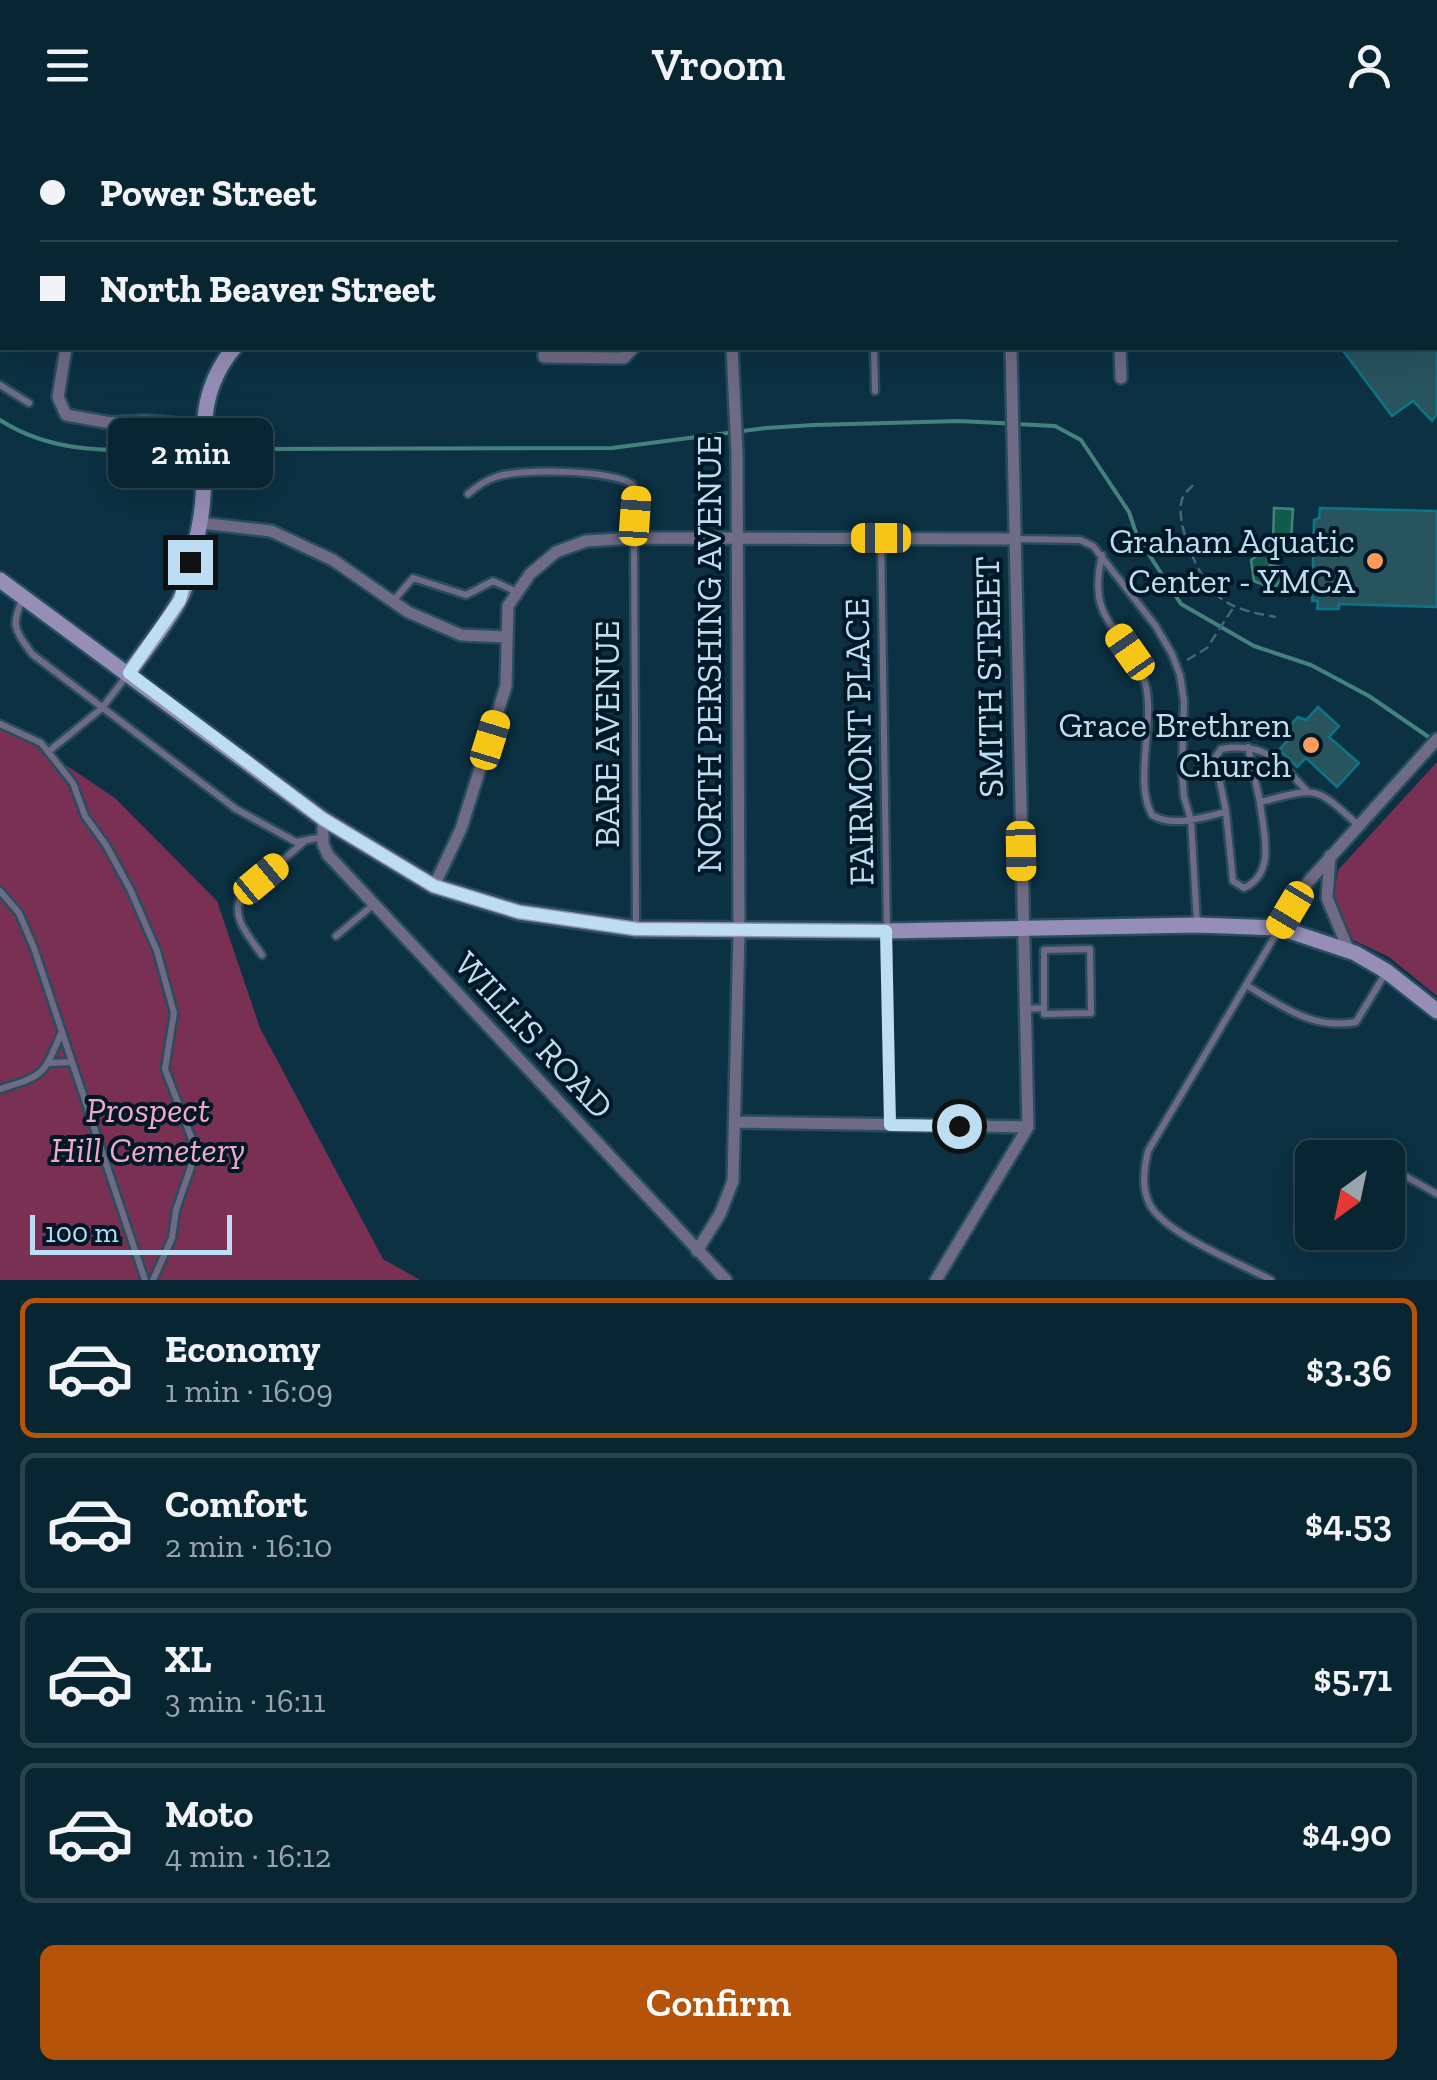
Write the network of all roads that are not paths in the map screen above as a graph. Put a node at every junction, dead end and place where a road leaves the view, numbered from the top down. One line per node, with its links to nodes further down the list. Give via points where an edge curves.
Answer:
1 (66, 350): 13 (street, via 58,397 66,415)
2 (232, 350): 13 (street, via 208,394)
3 (732, 350): 18 (street, NORTH PERSHING AVENUE)
4 (874, 350): 11 (lane)
5 (1011, 350): 19 (street, SMITH STREET)
6 (1120, 350): 9 (street)
7 (544, 352): 8 (street)
8 (628, 353)
9 (1121, 378)
10 (0, 385): 12 (lane)
11 (875, 391)
12 (30, 402)
13 (202, 426): 15 (street)
14 (468, 494): 16 (lane, BARE AVENUE, via 517,472 611,474 637,494)
15 (200, 523): 24 (street, via 271,531 333,560); 26 (street, via 180,600)
16 (634, 538): 18 (street); 22 (street, via 556,552); 48 (lane, BARE AVENUE)
17 (881, 538): 18 (street); 19 (street); 51 (lane, FAIRMONT PLACE)
18 (736, 539): 50 (street, NORTH PERSHING AVENUE)
19 (1014, 539): 20 (lane, via 1080,540); 49 (street, SMITH STREET)
20 (1102, 555): 36 (lane, via 1176,664); 36 (lane, via 1098,606 1145,682 1148,810 1157,819)
21 (0, 580): 23 (street)
22 (518, 592): 24 (lane, via 493,581 466,595 414,578); 25 (street, via 508,606)
23 (24, 597): 26 (street); 27 (lane, via 14,617 16,632 32,654)
24 (393, 602): 25 (street, via 461,634)
25 (507, 637): 41 (street, via 506,686 461,829)
26 (129, 673): 27 (lane); 35 (street)
27 (102, 708): 31 (lane); 39 (lane, via 236,809 284,838)
28 (0, 724): 31 (lane)
29 (1437, 739): 37 (street)
30 (1248, 747): 32 (lane, via 1272,756); 33 (lane); 34 (lane, via 1221,749 1215,758)
31 (48, 752): 74 (lane, via 130,888 174,1013 165,1069 193,1142 192,1164 172,1238)
32 (1307, 791): 33 (lane); 37 (lane, via 1330,800)
33 (1260, 802): 34 (lane, via 1264,870 1244,888 1233,881)
34 (1226, 812): 36 (lane)
35 (323, 819): 38 (street); 41 (street)
36 (1191, 820): 44 (lane)
37 (1358, 826): 40 (street)
38 (322, 836): 39 (lane); 43 (street, WILLIS ROAD, via 328,855)
39 (306, 840): 56 (lane, via 237,904 240,922)
40 (1330, 856): 47 (street); 55 (street, via 1327,898)
41 (434, 886): 48 (street, via 519,912)
42 (0, 891): 64 (lane, via 19,913)
43 (374, 904): 52 (lane); 73 (street, WILLIS ROAD)
44 (1197, 925): 45 (street); 47 (street)
45 (1084, 927): 46 (street); 53 (lane)
46 (1050, 928): 49 (street); 54 (lane)
47 (1280, 928): 55 (street); 60 (lane)
48 (636, 929): 50 (street)
49 (1022, 929): 51 (street); 58 (street, SMITH STREET)
50 (738, 930): 51 (street); 68 (street, NORTH PERSHING AVENUE)
51 (886, 931): 69 (lane, FAIRMONT PLACE)
52 (336, 936)
53 (1085, 949): 54 (lane); 61 (lane, via 1091,1013 1044,1014)
54 (1050, 950): 57 (lane, via 1044,950)
55 (1349, 951): 59 (street)
56 (262, 955)
57 (1044, 960): 58 (lane); 61 (lane)
58 (1023, 961): 62 (street, SMITH STREET)
59 (1386, 971): 60 (lane, via 1356,1022 1335,1026 1298,1015); 63 (street)
60 (1246, 985): 77 (lane, via 1148,1151 1142,1178 1150,1206 1171,1227)
61 (1044, 1008): 62 (lane)
62 (1024, 1009): 70 (street, SMITH STREET)
63 (1437, 1011)
64 (62, 1032): 65 (lane); 66 (lane)
65 (72, 1062): 66 (lane); 74 (lane)
66 (49, 1063): 67 (lane, via 34,1080)
67 (0, 1090)
68 (734, 1122): 69 (street); 73 (street, NORTH PERSHING AVENUE, via 733,1182)
69 (890, 1125): 70 (street)
70 (1028, 1127): 76 (street)
71 (1407, 1177): 72 (lane)
72 (1437, 1194)
73 (697, 1250): 75 (street, WILLIS ROAD)
74 (149, 1280)
75 (726, 1280)
76 (936, 1280)
77 (1271, 1280)

